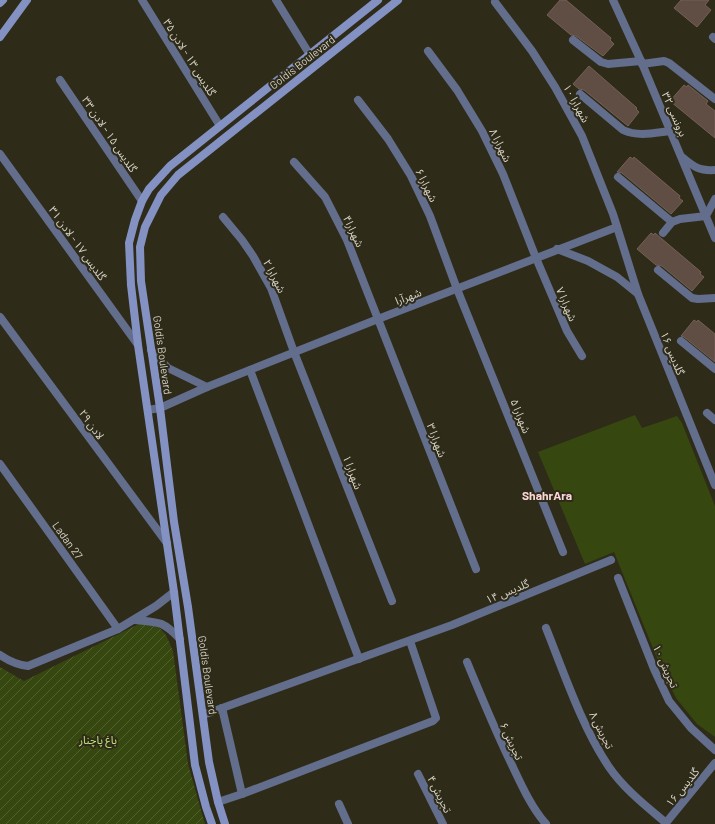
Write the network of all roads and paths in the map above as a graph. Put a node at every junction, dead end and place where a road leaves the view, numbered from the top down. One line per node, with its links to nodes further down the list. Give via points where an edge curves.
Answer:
1 (3, 0): 9 (street)
2 (27, 0): 10 (street)
3 (142, 0): 19 (street, گلدیس ۱۳ - لادن ۳۵)
4 (276, 0): 13 (street)
5 (378, 0): 13 (street, Goldis Boulevard)
6 (398, 0): 44 (street, Goldis Boulevard, via 178,175 161,195 145,227 140,247 141,281)
7 (613, 0): 14 (street, برونسی ۳۲)
8 (495, 2): 31 (street, شهرارا ۱۰, via 532,51 582,136)
9 (0, 4)
10 (0, 37)
11 (573, 40): 14 (street, via 601,62)
12 (428, 51): 35 (street, شهرارا ۸, via 482,130)
13 (310, 54): 19 (street, Goldis Boulevard)
14 (641, 63): 17 (street, via 669,63); 20 (street, برونسی ۳۲)
15 (60, 80): 27 (street, گلدیس ۱۵ - لادن ۳۳)
16 (580, 94): 20 (street, via 630,133)
17 (715, 99)
18 (358, 100): 37 (street, شهرارا ۶, via 388,139 411,176 430,216)
19 (220, 126): 27 (street, Goldis Boulevard, via 170,166 149,189)
20 (670, 132): 22 (street, برونسی ۳۲)
21 (0, 154): 43 (street, گلدیس ۱۷ - لادن ۳۱)
22 (680, 155): 24 (street, via 694,167 707,171); 28 (street, برونسی ۳۲)
23 (294, 162): 41 (street, شهرارا۴, via 325,198 347,240)
24 (715, 170)
25 (618, 177): 30 (street)
26 (715, 199): 28 (street)
27 (142, 201): 43 (street, Goldis Boulevard, via 129,243)
28 (706, 216): 30 (street); 33 (street, برونسی ۳۲)
29 (222, 217): 45 (street, شهرارا ۲, via 242,240 271,288)
30 (672, 222): 32 (street)
31 (617, 227): 34 (street, شهرآرا); 38 (street, گلدیس ۱۶)
32 (663, 233)
33 (715, 238)
34 (557, 249): 35 (street, شهرآرا); 38 (street, via 588,261 617,277)
35 (536, 258): 37 (street, شهرآرا); 46 (street, شهرارا ۷, via 567,331)
36 (658, 270): 39 (street, via 692,298)
37 (457, 289): 41 (street, شهرآرا); 57 (street, شهرارا ۵)
38 (638, 294): 55 (street, گلدیس ۱۶)
39 (715, 298)
40 (0, 317): 56 (street, لادن ۲۹)
41 (378, 319): 45 (street, شهرآرا); 59 (street, شهرارا ۳)
42 (681, 341): 47 (street)
43 (138, 344): 51 (street, Goldis Boulevard)
44 (151, 350): 49 (street, via 168,368); 50 (street, Goldis Boulevard)
45 (294, 352): 48 (street, شهرآرا); 62 (street, شهرارا ۱)
46 (582, 356)
47 (715, 369)
48 (250, 370): 49 (street, شهرآرا); 69 (street)
49 (207, 387): 50 (street, شهرآرا)
50 (160, 408): 51 (street, شهرآرا); 72 (street, Goldis Boulevard)
51 (148, 410): 56 (street, Goldis Boulevard)
52 (707, 413): 53 (street)
53 (715, 420)
54 (0, 464): 65 (street, Ladan 27)
55 (715, 485)
56 (167, 543): 61 (street, Goldis Boulevard)
57 (563, 552)
58 (611, 560): 67 (street, گلدیس ۱۴)
59 (476, 569)
60 (618, 578): 73 (street, تجریش ۱۰, via 669,701 691,728)
61 (174, 592): 63 (street); 66 (street, Goldis Boulevard)
62 (392, 601)
63 (135, 620): 65 (street); 66 (street, via 159,622 171,629)
64 (546, 628): 84 (street, تجریش ۸, via 593,739 610,768 633,795)
65 (118, 630): 68 (street, via 28,666 19,666)
66 (180, 639): 79 (street, Goldis Boulevard, via 195,765)
67 (410, 640): 69 (street, گلدیس ۱۴); 76 (street, via 436,718 433,721)
68 (0, 655)
69 (359, 659): 71 (street, گلدیس ۱۴)
70 (467, 662): 83 (street, تجریش ۶, via 518,779)
71 (222, 708): 72 (street, گلدیس ۱۴); 76 (street)
72 (202, 715): 77 (street, Goldis Boulevard)
73 (715, 750)
74 (715, 763): 84 (street, گلدیس ۱۶)
75 (418, 774): 82 (street, تجریش ۴)
76 (242, 794): 77 (street)
77 (218, 802): 80 (street, Goldis Boulevard)
78 (339, 804): 81 (street)
79 (212, 824)
80 (225, 824)
81 (348, 824)
82 (443, 824)
83 (546, 824)
84 (666, 824)

